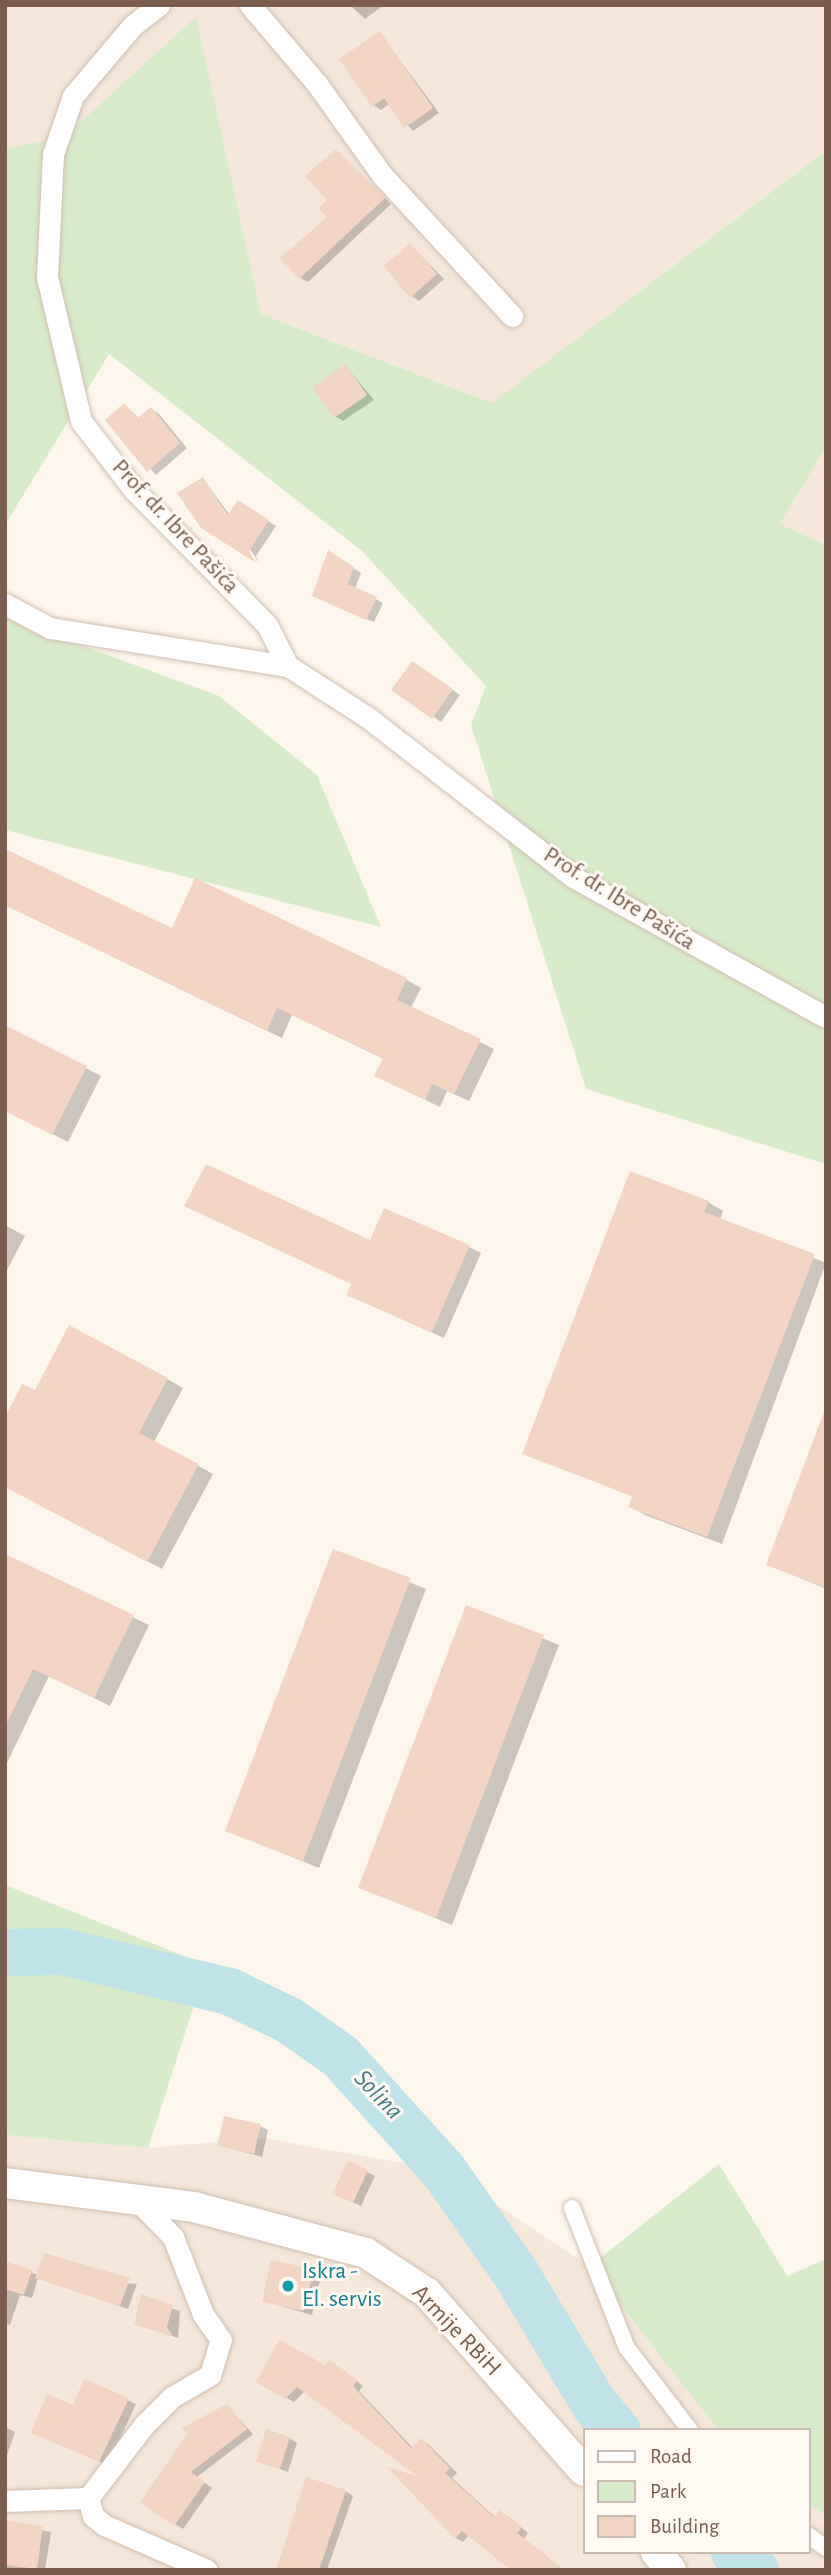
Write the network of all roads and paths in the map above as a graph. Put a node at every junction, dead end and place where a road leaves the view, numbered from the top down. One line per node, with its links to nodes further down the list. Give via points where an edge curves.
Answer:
1 (159, 5): 5 (street, Prof. dr. Ibre Pašića, via 133,26 73,96 53,154 47,277 81,421 135,491 267,625)
2 (250, 5): 3 (street, via 317,84 382,175)
3 (512, 316)
4 (5, 604): 5 (street, Prof. dr. Ibre Pašića, via 50,628)
5 (288, 666): 6 (street, Prof. dr. Ibre Pašića, via 367,717 573,877)
6 (826, 1017)
7 (5, 2183): 8 (main road, Armije RBiH)
8 (134, 2197): 11 (main road, Armije RBiH, via 265,2224 366,2253 427,2293); 12 (street, via 173,2237 203,2314 221,2340 211,2375 172,2397 144,2424)
9 (572, 2208): 10 (street, via 627,2348)
10 (688, 2428)
11 (582, 2469)
12 (88, 2498): 13 (street); 17 (street, via 93,2516 104,2525)
13 (5, 2501)
14 (810, 2536): 15 (street)
15 (826, 2548)
16 (658, 2554): 18 (main road)
17 (207, 2570)
18 (671, 2570)

